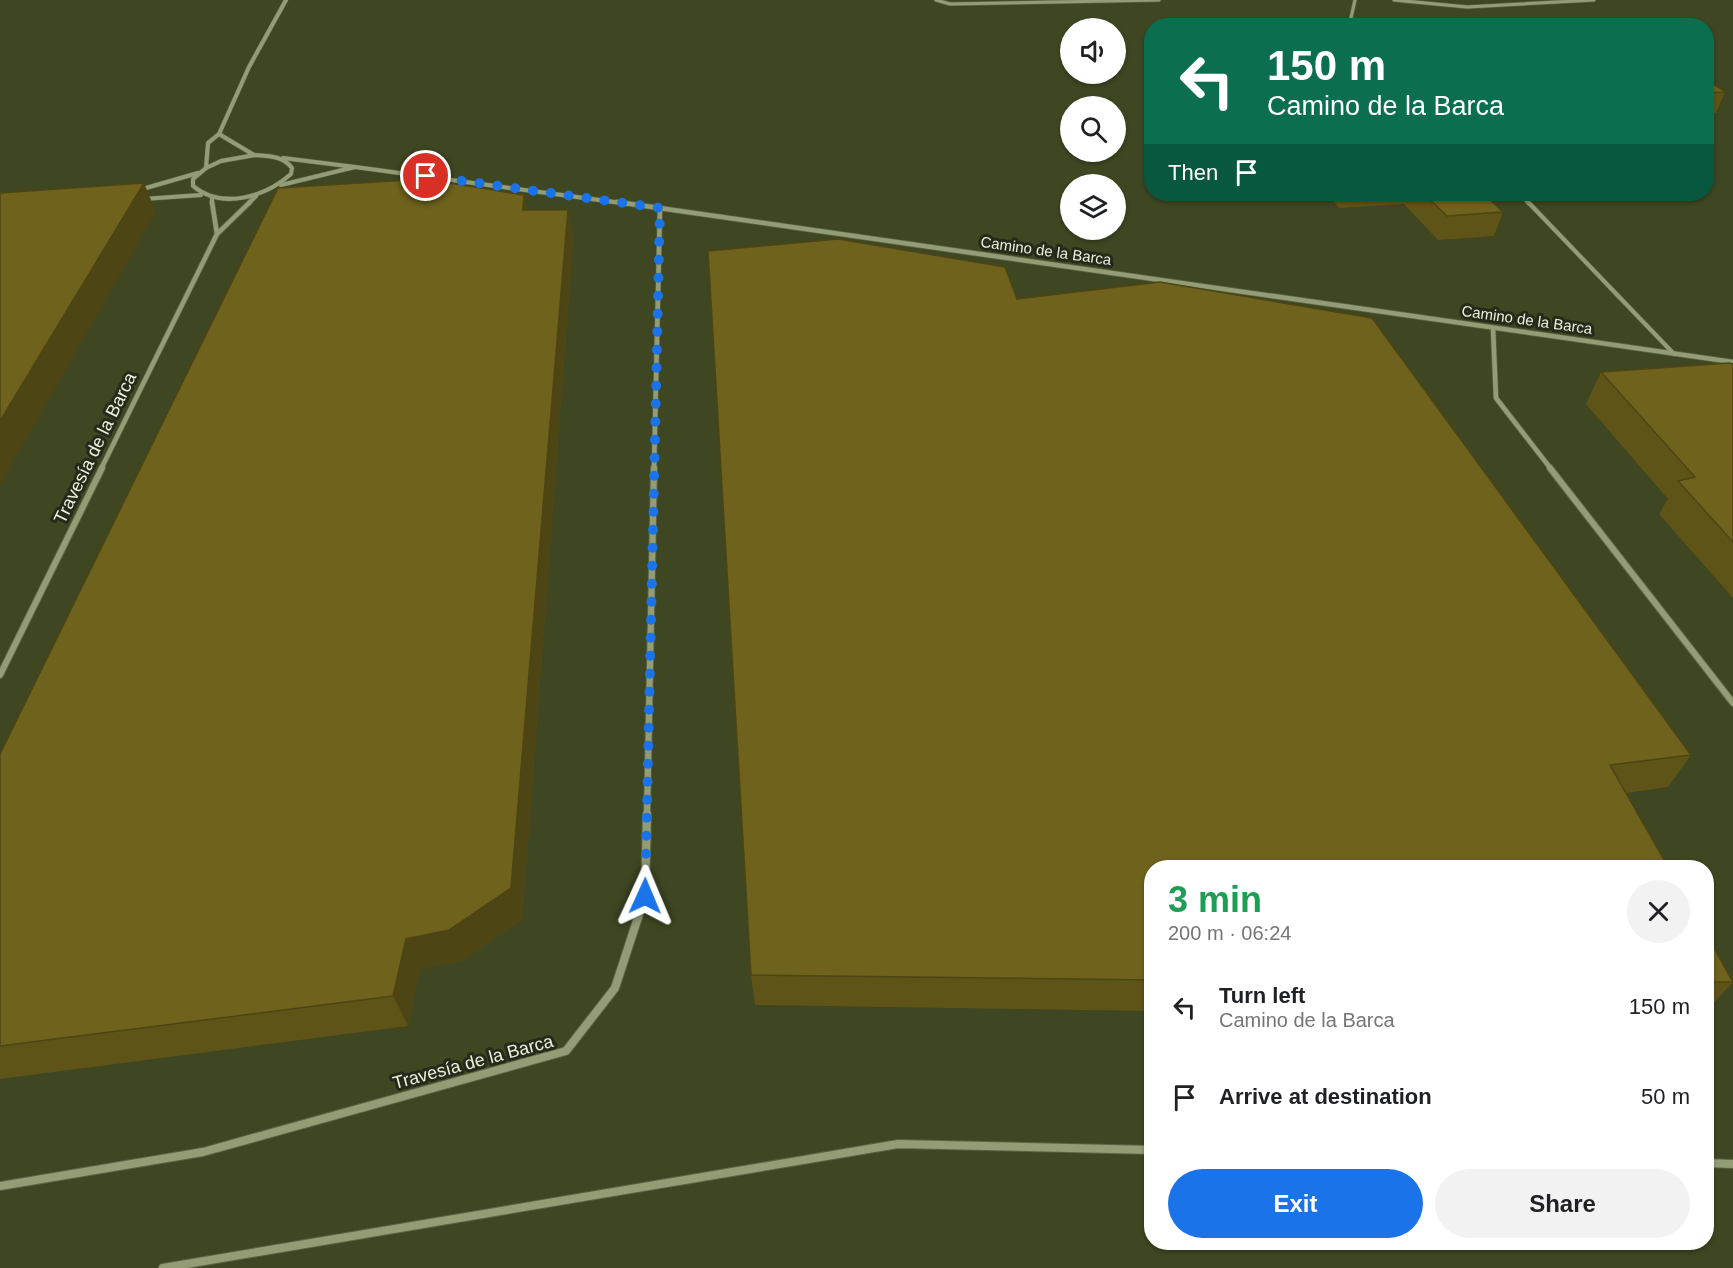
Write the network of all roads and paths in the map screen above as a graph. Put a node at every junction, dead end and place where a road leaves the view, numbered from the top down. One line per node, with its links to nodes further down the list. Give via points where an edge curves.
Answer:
1 (286, 0): 8 (street, via 249,67)
2 (936, 0): 3 (lane, via 950,4)
3 (1159, 0)
4 (1355, 0): 7 (lane)
5 (1394, 0): 6 (lane, via 1467,7)
6 (1594, 0)
7 (1351, 18)
8 (219, 134): 9 (street); 12 (street, via 208,143)
9 (255, 155): 10 (street, Camino de la Barca); 12 (street, via 224,160)
10 (280, 158): 11 (street, Camino de la Barca); 14 (street, via 292,168)
11 (355, 167): 14 (street); 21 (street, Camino de la Barca)
12 (206, 168): 13 (street)
13 (199, 173): 15 (street); 17 (street, via 193,186)
14 (278, 186): 16 (street)
15 (133, 191)
16 (258, 194): 18 (street); 22 (street, Travesía de la Barca)
17 (204, 195): 18 (street); 19 (street)
18 (212, 197): 22 (street)
19 (134, 199)
20 (1527, 201): 24 (lane)
21 (660, 208): 23 (street, Camino de la Barca); 31 (street, Travesía de la Barca, via 645,896 615,988 566,1051 203,1152)
22 (217, 234): 26 (street, Travesía de la Barca)
23 (1493, 328): 24 (street, Camino de la Barca); 27 (street, via 1496,398)
24 (1674, 354): 25 (street, Camino de la Barca)
25 (1733, 362)
26 (0, 675)
27 (1733, 703)
28 (1144, 1150): 32 (street, via 898,1144)
29 (1714, 1163): 30 (street)
30 (1733, 1164)
31 (0, 1186)
32 (163, 1268)

